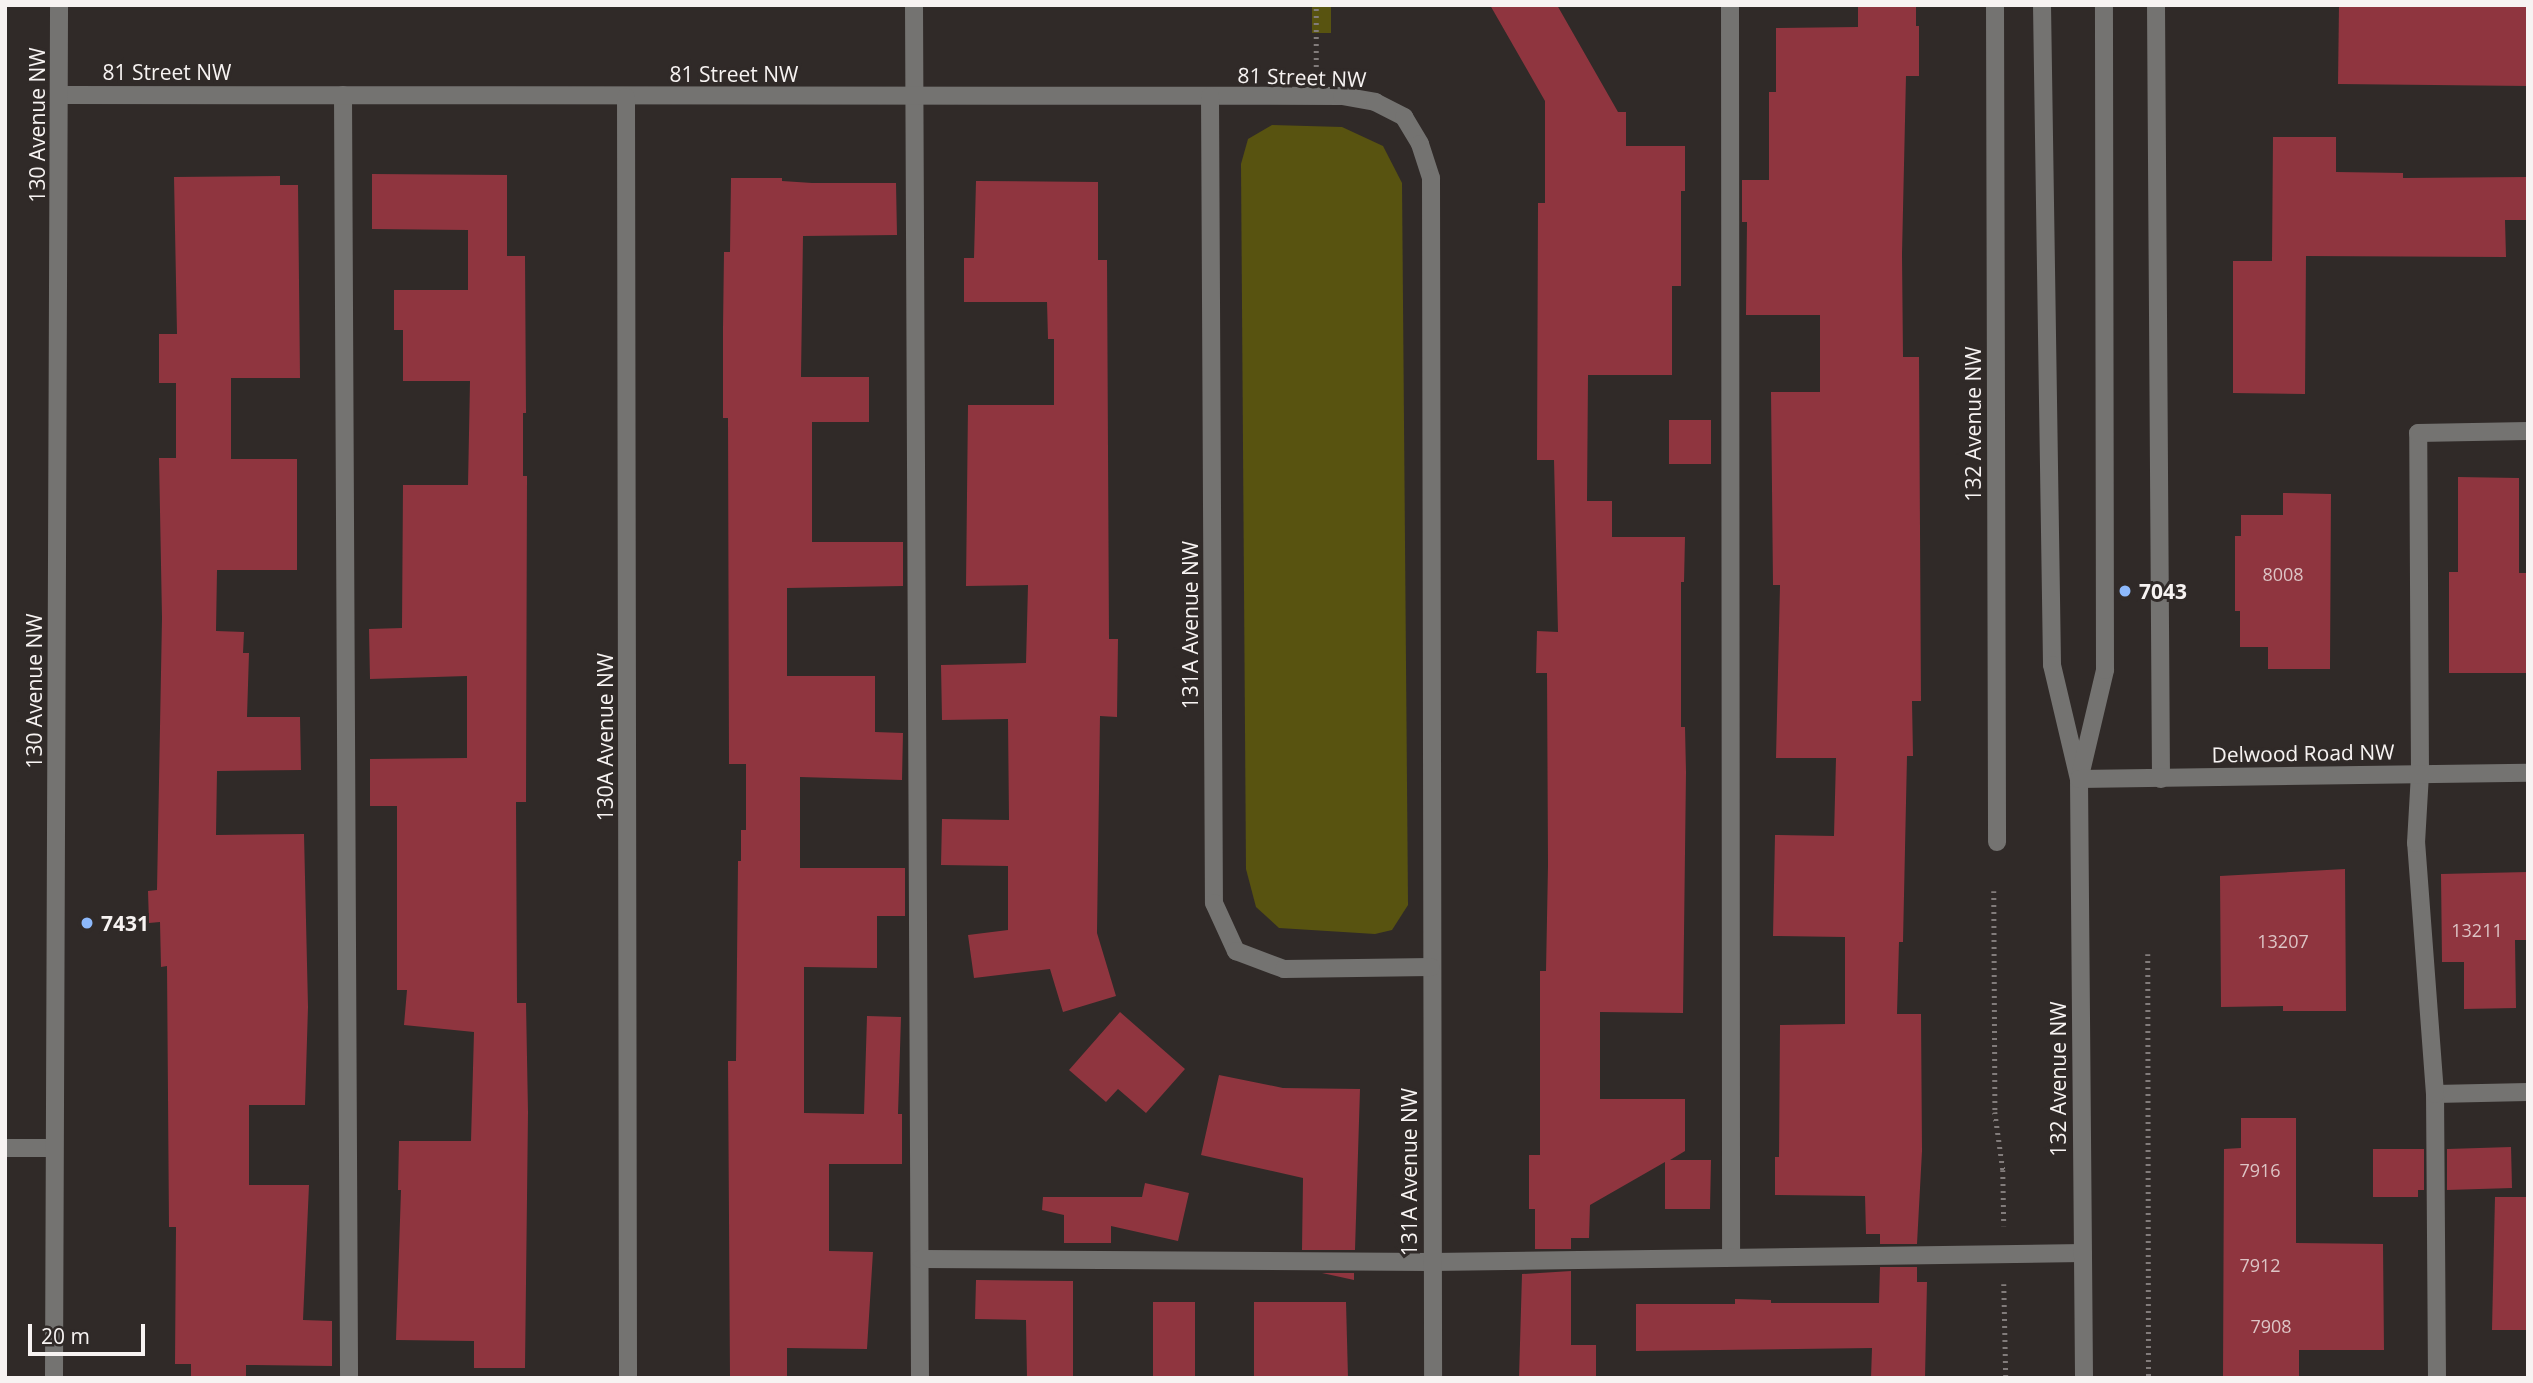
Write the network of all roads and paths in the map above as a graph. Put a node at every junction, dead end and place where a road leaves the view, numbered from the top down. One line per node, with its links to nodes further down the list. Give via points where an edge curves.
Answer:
1 (59, 5): 9 (street, 130 Avenue NW)
2 (914, 5): 11 (street)
3 (1316, 5): 13 (path)
4 (1730, 5): 31 (street)
5 (1995, 5): 21 (street, 132 Avenue NW)
6 (2042, 5): 19 (street, 132 Avenue NW, via 2052,666)
7 (2104, 5): 19 (street, 132 Avenue NW, via 2105,670)
8 (2156, 5): 20 (street)
9 (60, 94): 10 (street, 81 Street NW); 27 (street, 130 Avenue NW)
10 (343, 95): 14 (street, 81 Street NW); 35 (street)
11 (913, 96): 12 (street, 81 Street NW); 14 (street, 81 Street NW); 32 (street)
12 (1210, 96): 13 (street, 81 Street NW); 24 (street, 131A Avenue NW, via 1214,903 1236,951 1284,969)
13 (1316, 96): 15 (street, 81 Street NW, via 1375,102)
14 (626, 97): 36 (street, 130A Avenue NW)
15 (1404, 117): 24 (street, 131A Avenue NW, via 1420,144 1431,178)
16 (2528, 431): 18 (street, via 2418,433)
17 (2528, 773): 18 (street, Delwood Road NW)
18 (2420, 774): 20 (street, Delwood Road NW); 26 (street, via 2416,843)
19 (2079, 779): 20 (street, Delwood Road NW); 29 (street, 132 Avenue NW)
20 (2161, 779)
21 (1997, 842)
22 (1994, 891): 30 (path, via 1995,1112 2003,1170)
23 (2148, 954): 41 (path)
24 (1431, 967): 33 (street, 131A Avenue NW)
25 (2528, 1092): 26 (street)
26 (2435, 1094): 42 (street)
27 (54, 1147): 28 (street); 34 (street, 130 Avenue NW)
28 (5, 1148)
29 (2083, 1253): 30 (street); 40 (street, 132 Avenue NW)
30 (2005, 1254): 31 (street); 39 (path)
31 (1731, 1256): 33 (street)
32 (920, 1259): 33 (street); 37 (street)
33 (1432, 1262): 38 (street, 131A Avenue NW)
34 (54, 1378)
35 (349, 1378)
36 (628, 1378)
37 (920, 1378)
38 (1433, 1378)
39 (2006, 1378)
40 (2084, 1378)
41 (2149, 1378)
42 (2437, 1378)

